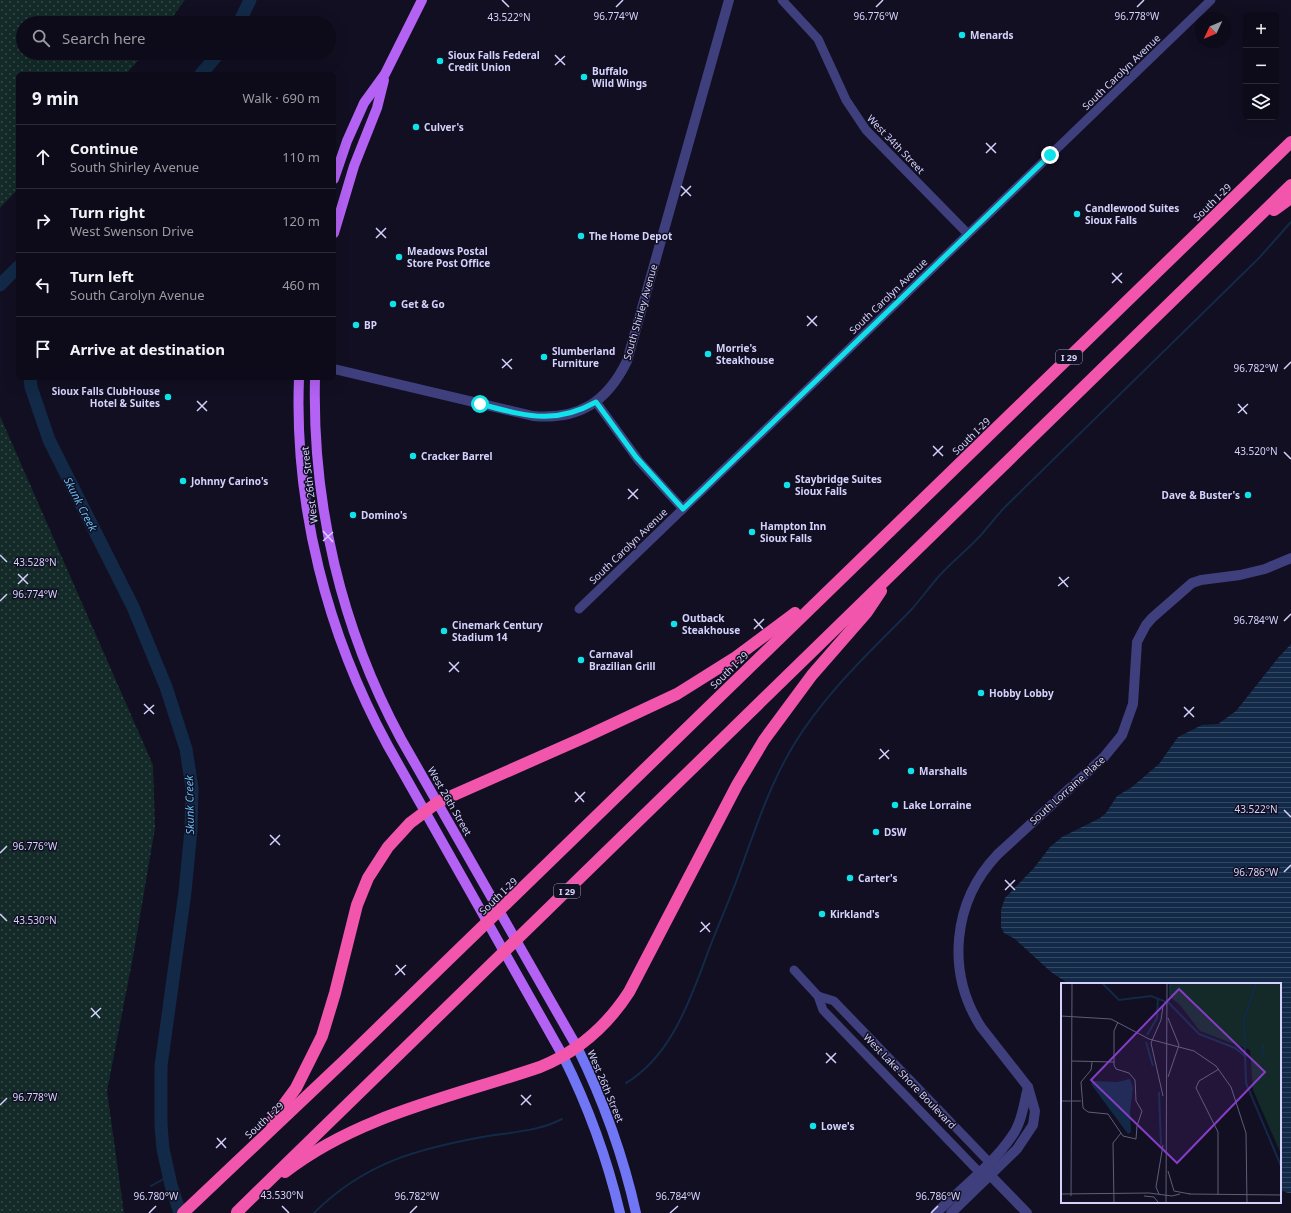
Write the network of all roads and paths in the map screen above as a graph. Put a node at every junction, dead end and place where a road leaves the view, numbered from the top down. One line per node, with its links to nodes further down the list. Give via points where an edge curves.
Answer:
1 (422, 0): 5 (main road)
2 (729, 0): 16 (street, South Shirley Avenue, via 627,361 620,375)
3 (782, 0): 12 (street, West 34th Street, via 818,39 846,100 866,130)
4 (1211, 0): 12 (street, South Carolyn Avenue)
5 (385, 74): 7 (main road, via 364,103); 11 (main road, via 377,108 354,166)
6 (1289, 143): 19 (highway, South I-29 / I 29)
7 (336, 172)
8 (1291, 185): 10 (highway, I 29)
9 (1291, 198): 10 (highway)
10 (1251, 225): 20 (highway, I 29)
11 (336, 227)
12 (968, 234): 17 (street, South Carolyn Avenue)
13 (336, 369): 16 (street, South Shirley Avenue, via 533,416 572,414)
14 (299, 380): 23 (main road, West 26th Street, via 306,500 317,562 329,607 348,664 367,707)
15 (315, 380): 22 (main road, West 26th Street, via 315,429 321,498 332,559 344,602 362,658 381,700)
16 (596, 402): 17 (street, via 636,457)
17 (683, 509): 21 (street, South Carolyn Avenue)
18 (1291, 558): 28 (street, South Lorraine Place, via 1265,569 1192,583 1152,618 1137,642 1133,704 1122,735 1104,757 998,854 971,892 958,935 958,959 963,986 975,1018)
19 (852, 567): 22 (highway, via 756,643 677,694); 32 (highway, South I-29 / I 29)
20 (896, 569): 26 (highway, via 867,612 812,675 764,740 737,785 629,992 607,1021); 33 (highway, I 29)
21 (579, 609)
22 (438, 802): 23 (highway); 26 (main road, West 26th Street)
23 (424, 811): 27 (main road, West 26th Street); 32 (highway, via 388,847 362,891 329,1015 305,1072 268,1126)
24 (794, 970): 25 (street, West Lake Shore Boulevard)
25 (818, 996): 29 (street, West Lake Shore Boulevard, via 834,1001); 30 (street, West Lake Shore Boulevard, via 823,1010)
26 (576, 1047): 27 (highway); 36 (main road, West 26th Street, via 611,1126)
27 (563, 1056): 33 (highway, via 540,1067 393,1114 354,1130 319,1148 290,1168); 35 (main road, West 26th Street, via 601,1147)
28 (1028, 1087): 29 (street, via 1013,1136); 31 (street, South Lorraine Place, via 1036,1111 1033,1125 1016,1149)
29 (989, 1162): 30 (street); 31 (street)
30 (979, 1172): 31 (street, West Lake Shore Boulevard); 37 (street)
31 (991, 1176): 38 (street, South Lorraine Place); 39 (street, West Lake Shore Boulevard)
32 (219, 1179): 34 (highway, South I-29 / I 29)
33 (236, 1212)
34 (183, 1213)
35 (620, 1213)
36 (636, 1213)
37 (936, 1213)
38 (951, 1213)
39 (1027, 1213)

